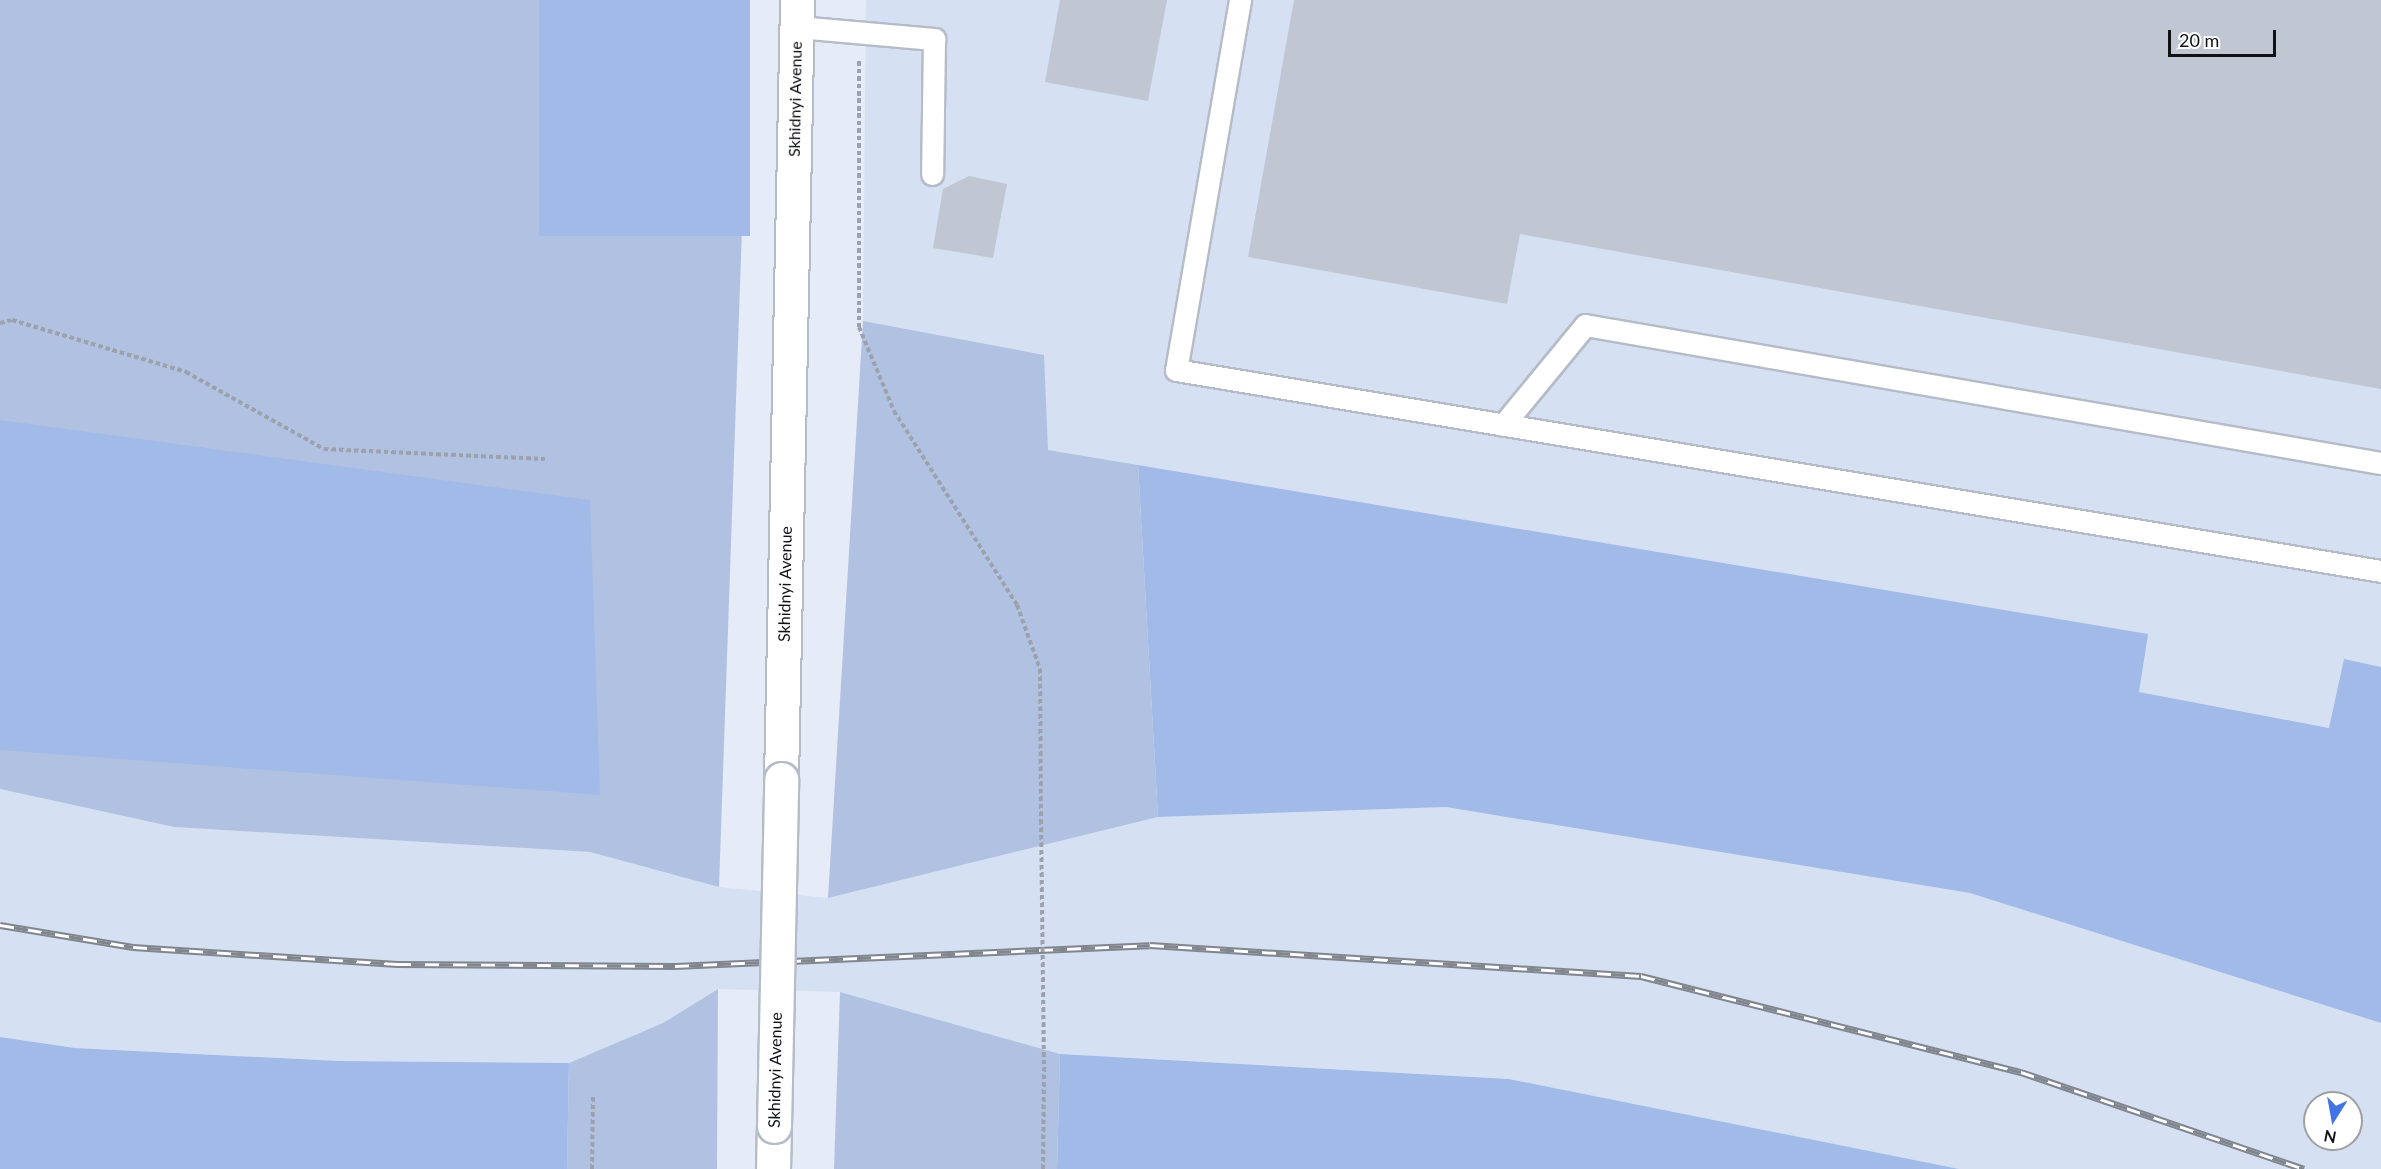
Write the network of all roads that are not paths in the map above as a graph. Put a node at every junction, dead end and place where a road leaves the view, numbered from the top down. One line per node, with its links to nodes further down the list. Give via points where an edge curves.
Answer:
1 (1240, 0): 4 (lane, via 1176,370)
2 (797, 13): 3 (lane, via 859,32 934,39); 7 (main road, Skhidnyi Avenue, bridge)
3 (932, 174)
4 (1503, 425): 5 (lane, via 1585,325); 6 (lane)
5 (2381, 463)
6 (2381, 571)
7 (773, 1169)

